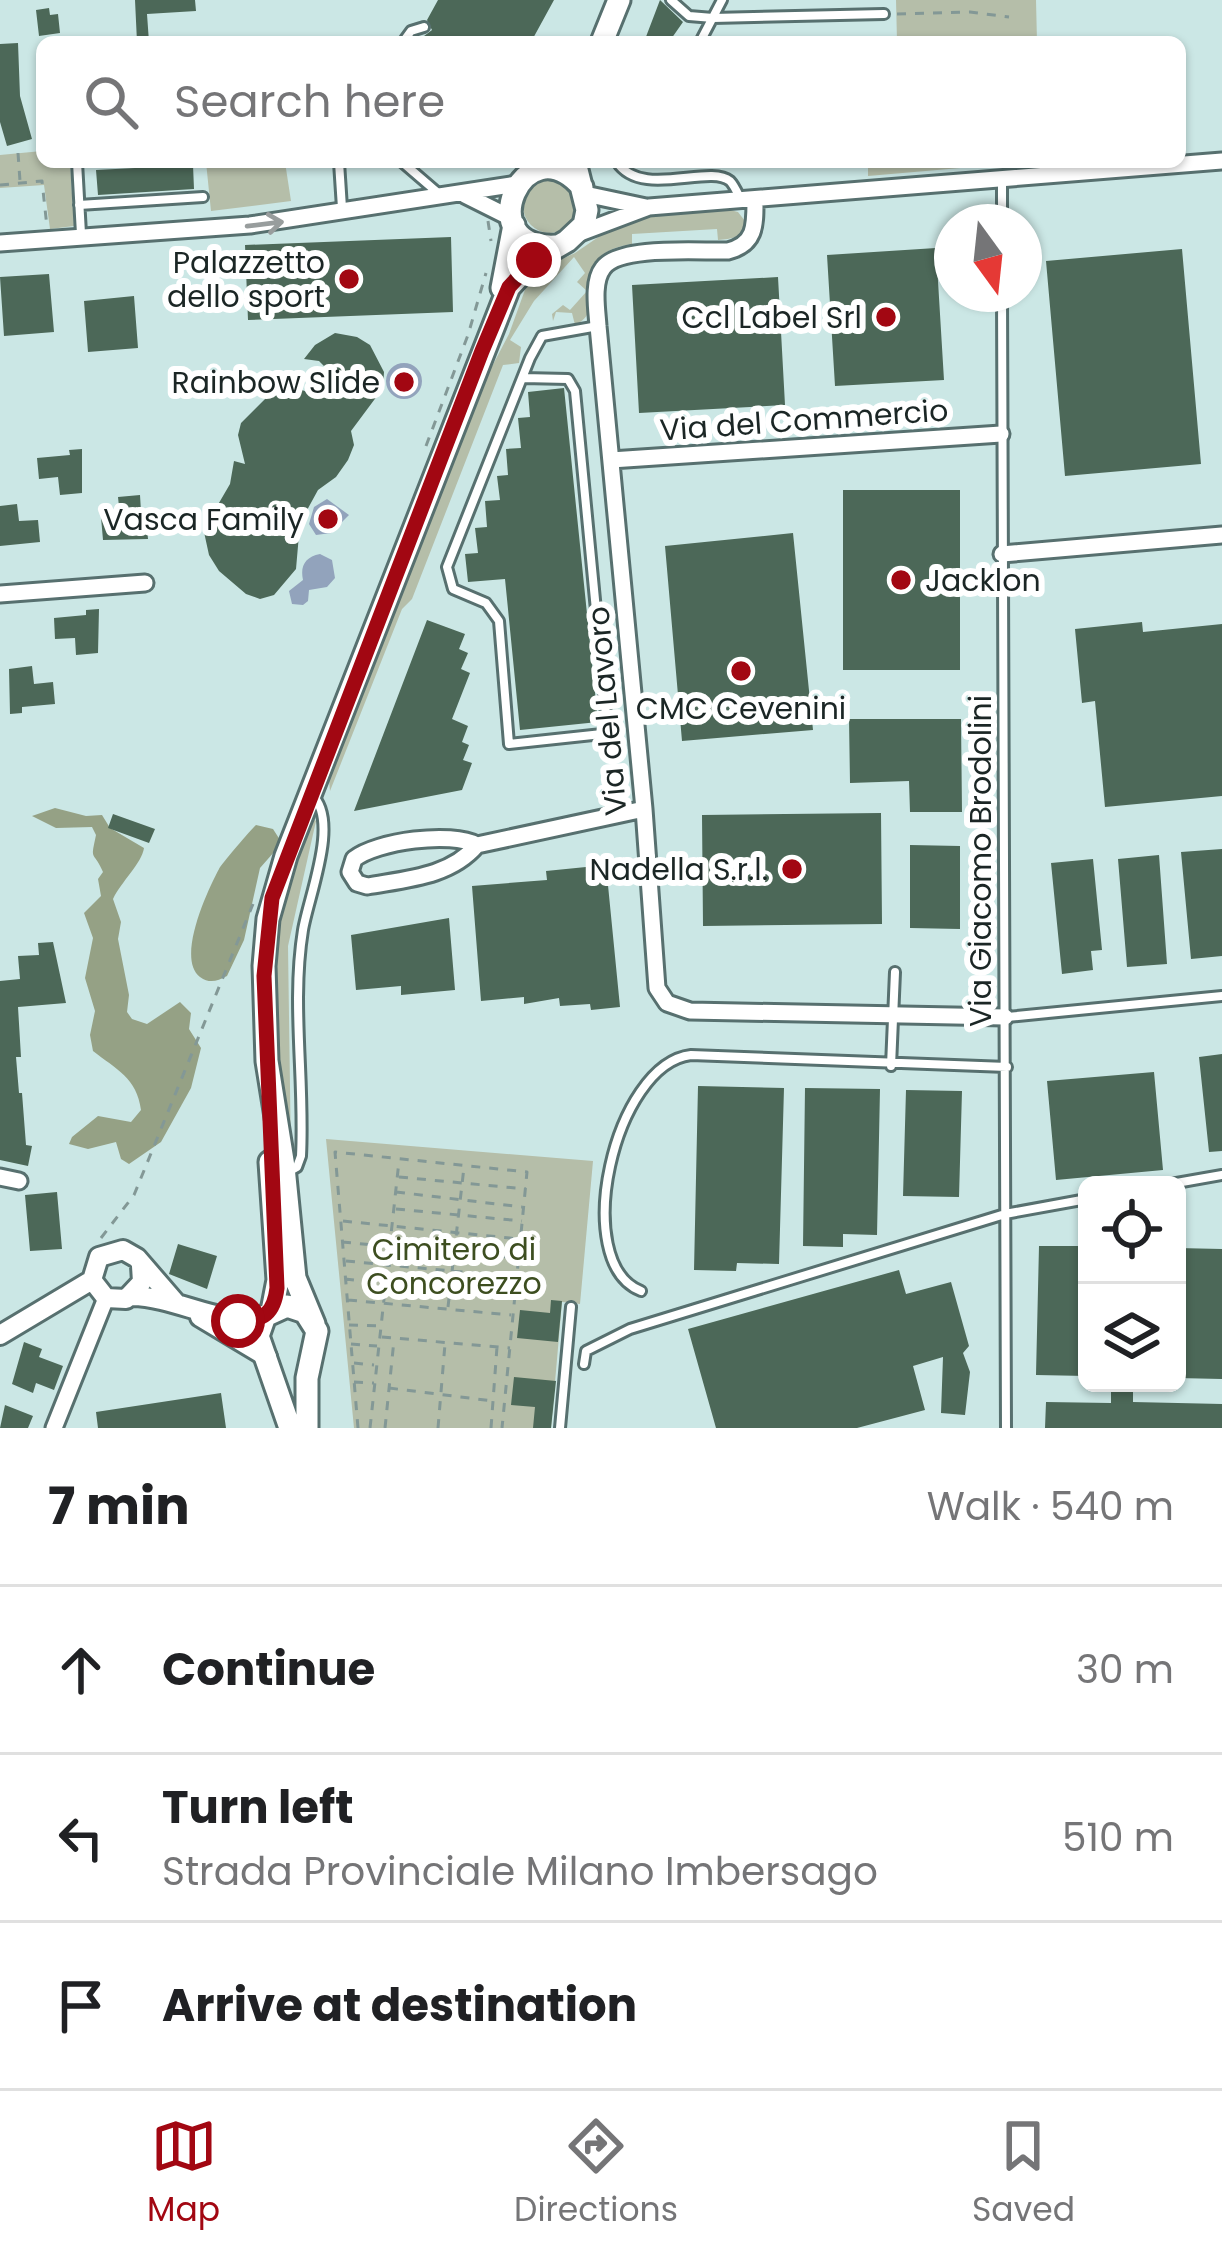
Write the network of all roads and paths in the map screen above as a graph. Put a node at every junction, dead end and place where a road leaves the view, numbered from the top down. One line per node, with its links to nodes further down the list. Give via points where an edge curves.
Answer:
1 (620, 0): 9 (main road)
2 (670, 0): 6 (lane, via 688,16)
3 (722, 0): 6 (lane)
4 (884, 14): 5 (path); 6 (lane)
5 (1009, 16)
6 (713, 18): 10 (lane)
7 (424, 27): 8 (lane)
8 (407, 36)
9 (605, 36)
10 (703, 36)
11 (18, 153): 23 (path)
12 (1222, 161): 13 (street)
13 (1186, 164)
14 (77, 168): 32 (lane)
15 (339, 168): 35 (lane)
16 (409, 168): 29 (lane)
17 (538, 168): 25 (main road)
18 (550, 168): 26 (main road)
19 (577, 168): 26 (main road)
20 (622, 168): 30 (lane, via 650,178 723,177)
21 (1141, 168): 22 (street)
22 (1002, 180): 30 (street); 31 (lane)
23 (20, 183): 24 (path); 38 (path, via 42,182)
24 (0, 184)
25 (517, 184): 27 (street); 36 (main road)
26 (584, 191): 34 (street); 39 (main road, via 587,210)
27 (465, 195): 29 (street); 33 (street)
28 (203, 197): 32 (lane)
29 (443, 198): 35 (street)
30 (748, 199): 34 (street); 44 (street, Via del Lavoro, via 751,238 733,251 610,261 599,277)
31 (1002, 204)
32 (80, 205): 37 (lane)
33 (488, 206): 36 (street); 41 (path)
34 (650, 207): 39 (street)
35 (343, 213): 37 (street, one-way to 35)
36 (512, 221): 39 (main road, via 532,243); 45 (main road, via 506,279)
37 (81, 236): 38 (street)
38 (49, 239): 40 (street)
39 (567, 240): 45 (main road, via 515,278)
40 (0, 243)
41 (493, 248)
42 (487, 270): 48 (path)
43 (1001, 312): 47 (lane, Via Giacomo Brodolini)
44 (598, 326): 46 (lane, via 542,336); 49 (street, Via del Lavoro)
45 (482, 351): 54 (main road)
46 (523, 378): 46 (lane, via 446,572 457,592 497,615 509,743 602,734 607,725 575,391 568,379)
47 (1001, 434): 49 (street, Via del Commercio); 51 (lane, Via Giacomo Brodolini)
48 (426, 446)
49 (611, 460): 55 (street, Via del Lavoro)
50 (1222, 535): 51 (street)
51 (1002, 554): 61 (lane, Via Giacomo Brodolini)
52 (146, 584): 53 (street)
53 (0, 594)
54 (310, 793): 64 (main road, via 266,928); 67 (lane, via 324,808 325,829 302,936 301,1156)
55 (644, 809): 56 (street); 60 (street, Via del Lavoro, via 655,980 667,1003 690,1011)
56 (477, 845): 56 (street, via 447,836 367,851 350,872 367,886 437,872)
57 (258, 890): 89 (path, via 134,1195)
58 (895, 972): 60 (lane)
59 (1222, 996): 61 (lane)
60 (893, 1015): 61 (street, Via del Lavoro); 62 (lane)
61 (1005, 1017): 63 (lane, Via Giacomo Brodolini)
62 (891, 1066): 63 (lane); 101 (lane, via 691,1055 657,1068 614,1144 604,1183 612,1260 621,1280)
63 (1006, 1067): 80 (lane, Via Giacomo Brodolini)
64 (269, 1080): 67 (main road); 110 (main road, via 278,1280)
65 (400, 1159): 66 (path); 69 (path); 82 (path, via 335,1152)
66 (464, 1166): 73 (path); 74 (path, via 527,1172)
67 (284, 1174): 112 (main road, via 295,1278)
68 (1222, 1175): 72 (lane)
69 (398, 1177): 73 (path); 75 (path)
70 (0, 1178): 71 (street)
71 (19, 1180)
72 (1186, 1181)
73 (462, 1183): 74 (path); 76 (path)
74 (526, 1190): 78 (path)
75 (396, 1192): 76 (path); 79 (path)
76 (460, 1200): 78 (path); 81 (path)
77 (1078, 1201): 80 (lane)
78 (524, 1207): 83 (path)
79 (394, 1209): 81 (path); 84 (path)
80 (1005, 1214): 126 (lane, via 617,1333 586,1351); 144 (lane, Via Giacomo Brodolini)
81 (458, 1215): 83 (path); 85 (path)
82 (341, 1221): 84 (path); 87 (path)
83 (522, 1221): 86 (path)
84 (392, 1226): 85 (path); 88 (path)
85 (456, 1232): 86 (path); 90 (path)
86 (520, 1239): 91 (path)
87 (342, 1241): 88 (path); 92 (path)
88 (390, 1246): 90 (path); 94 (path)
89 (93, 1247)
90 (454, 1252): 91 (path); 95 (path)
91 (519, 1258): 96 (path)
92 (344, 1261): 94 (path); 97 (path)
93 (141, 1265): 98 (street, via 130,1253 106,1252); 102 (street); 106 (street)
94 (388, 1265): 95 (path); 99 (path)
95 (452, 1271): 96 (path); 100 (path)
96 (517, 1277): 103 (path)
97 (345, 1279): 99 (path); 105 (path)
98 (92, 1280): 104 (street); 115 (street)
99 (386, 1283): 100 (path); 107 (path)
100 (450, 1290): 103 (path); 109 (path)
101 (640, 1291)
102 (132, 1296): 104 (street); 106 (street)
103 (515, 1297): 111 (path)
104 (106, 1298): 134 (street)
105 (347, 1300): 107 (path); 113 (path)
106 (178, 1303): 110 (street, via 238,1321); 124 (street)
107 (384, 1303): 109 (path); 114 (path)
108 (571, 1307): 143 (lane)
109 (448, 1309): 111 (path)
110 (268, 1314): 112 (main road, via 294,1307); 124 (main road, via 258,1338)
111 (513, 1316): 123 (path)
112 (314, 1324): 122 (main road)
113 (349, 1325): 114 (path); 119 (path)
114 (381, 1327): 116 (path)
115 (0, 1335)
116 (380, 1336): 117 (path); 120 (path)
117 (394, 1338): 118 (path); 131 (path)
118 (445, 1342): 121 (path); 132 (path)
119 (351, 1344): 120 (path); 125 (path)
120 (379, 1347): 127 (path)
121 (497, 1347): 123 (path); 133 (path)
122 (314, 1348): 124 (main road, via 292,1365); 136 (main road)
123 (510, 1348): 142 (path)
124 (267, 1357): 135 (main road)
125 (352, 1363): 127 (path); 128 (path)
126 (584, 1364)
127 (377, 1365): 129 (path)
128 (354, 1382): 129 (path); 137 (path)
129 (375, 1383): 130 (path)
130 (374, 1391): 131 (path); 138 (path)
131 (389, 1391): 132 (path); 139 (path)
132 (440, 1395): 133 (path); 140 (path)
133 (493, 1401): 141 (path)
134 (54, 1428)
135 (290, 1428)
136 (307, 1428)
137 (358, 1428)
138 (370, 1428)
139 (386, 1428)
140 (437, 1428)
141 (491, 1428)
142 (502, 1428)
143 (560, 1428)
144 (1006, 1428)

